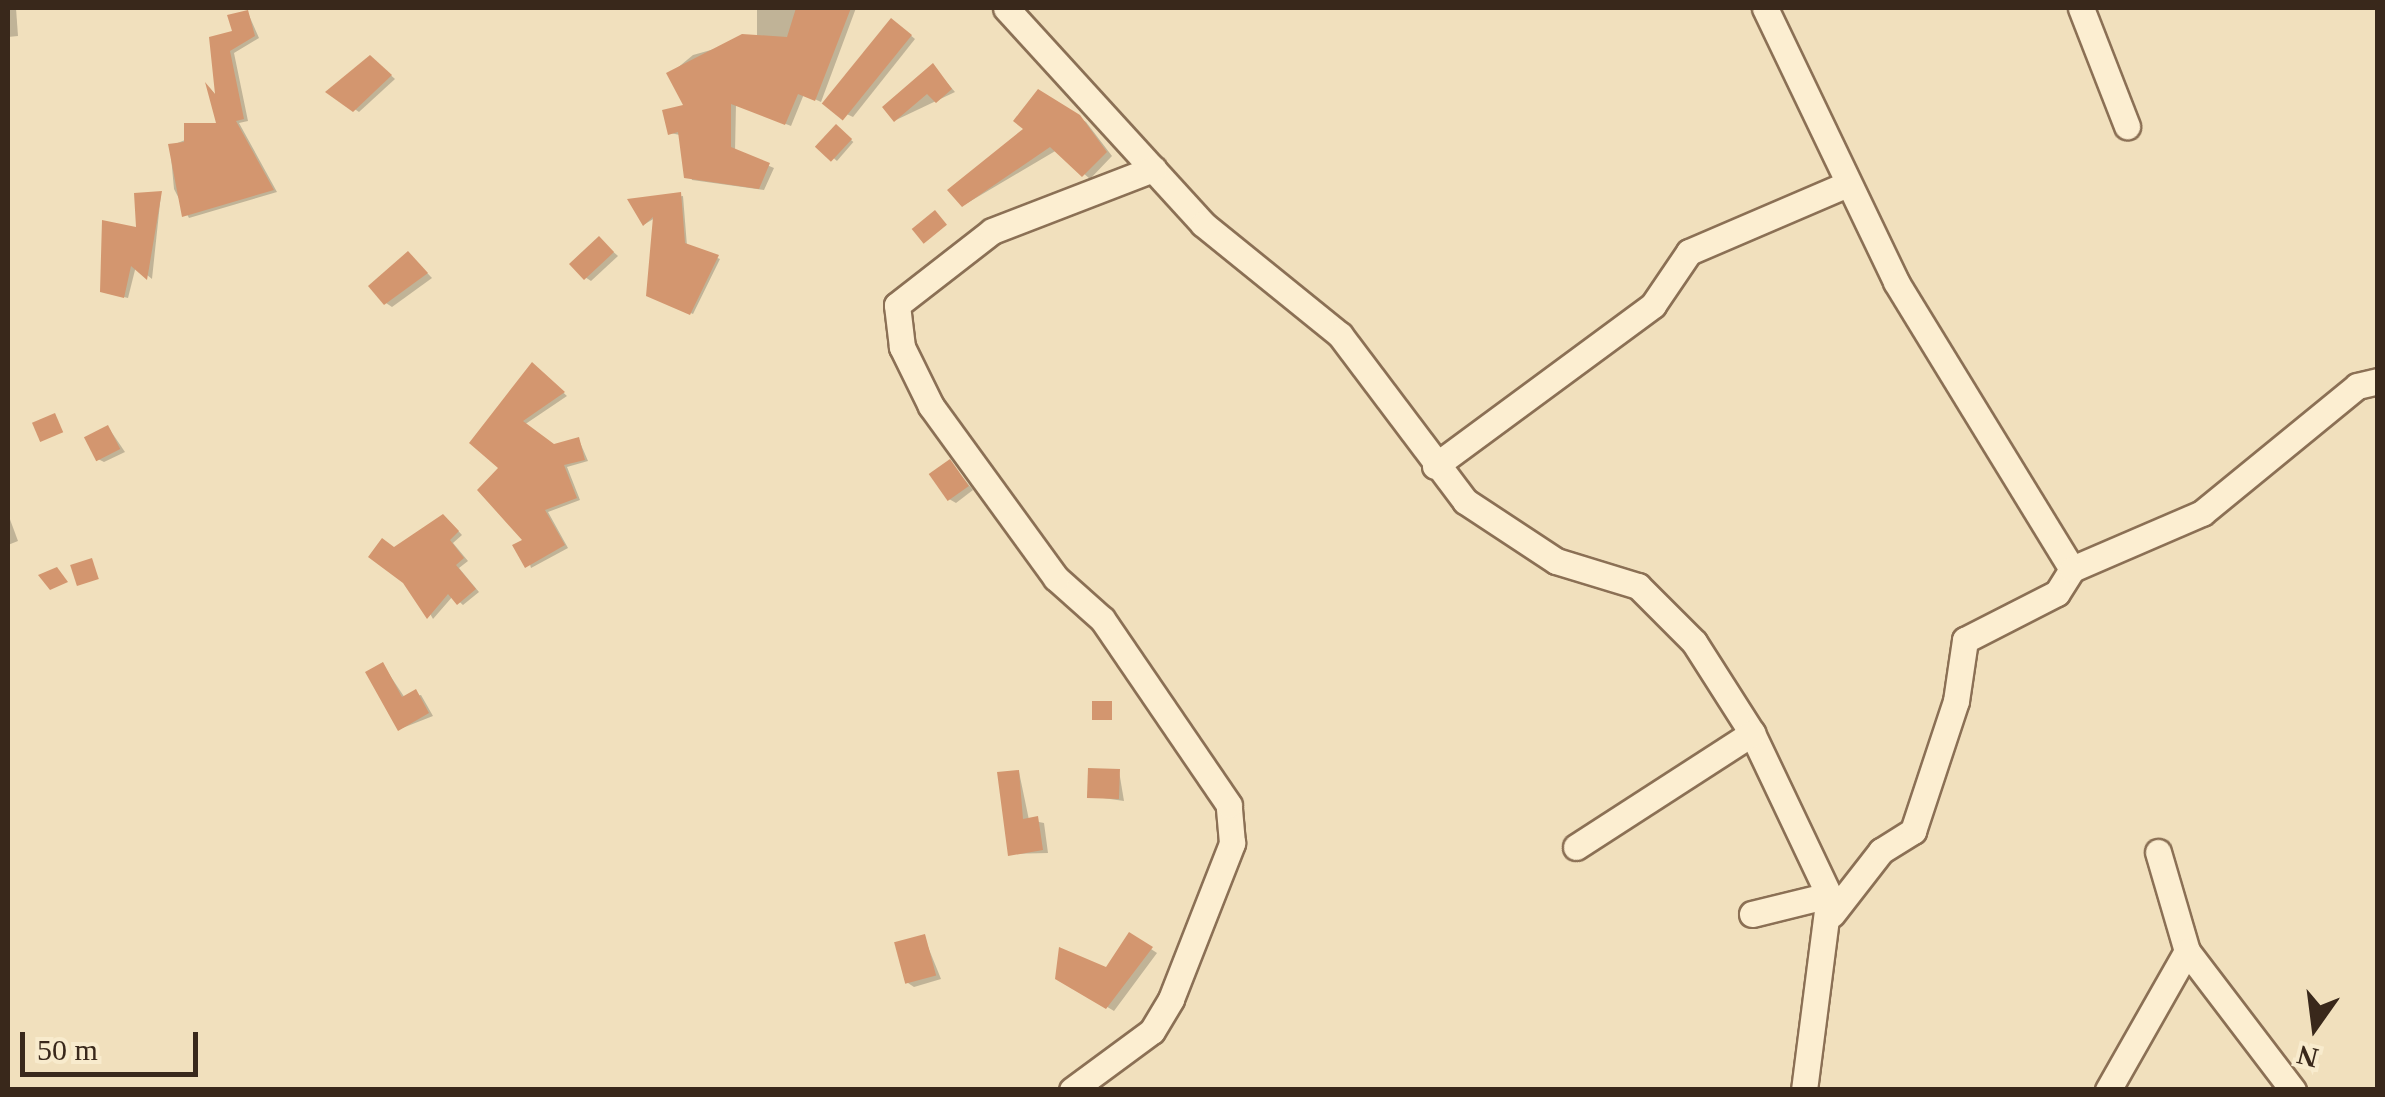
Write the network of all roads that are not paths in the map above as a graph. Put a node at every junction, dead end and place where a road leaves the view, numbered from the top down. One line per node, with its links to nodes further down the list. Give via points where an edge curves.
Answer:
1 (1006, 8): 5 (street)
2 (1765, 8): 6 (street)
3 (2081, 8): 4 (street)
4 (2127, 126)
5 (1153, 169): 8 (street, via 1242,260 1340,335); 16 (street, via 992,231 897,305 902,347 931,406 1056,578 1102,620 1229,805 1232,842 1171,1000 1152,1032)
6 (1848, 184): 8 (street, via 1689,252 1653,306); 9 (street, via 1896,282)
7 (2378, 380): 9 (street, via 2356,386 2202,513)
8 (1435, 466): 10 (street, via 1504,534 1660,602)
9 (2072, 569): 13 (street, via 2057,593 1965,640 1956,701 1913,831 1880,851)
10 (1752, 732): 11 (street); 13 (street)
11 (1576, 848)
12 (2158, 852): 15 (street)
13 (1830, 904): 14 (street); 17 (street)
14 (1752, 914)
15 (2187, 951): 18 (street); 19 (street)
16 (1072, 1090)
17 (1804, 1090)
18 (2108, 1090)
19 (2293, 1090)

